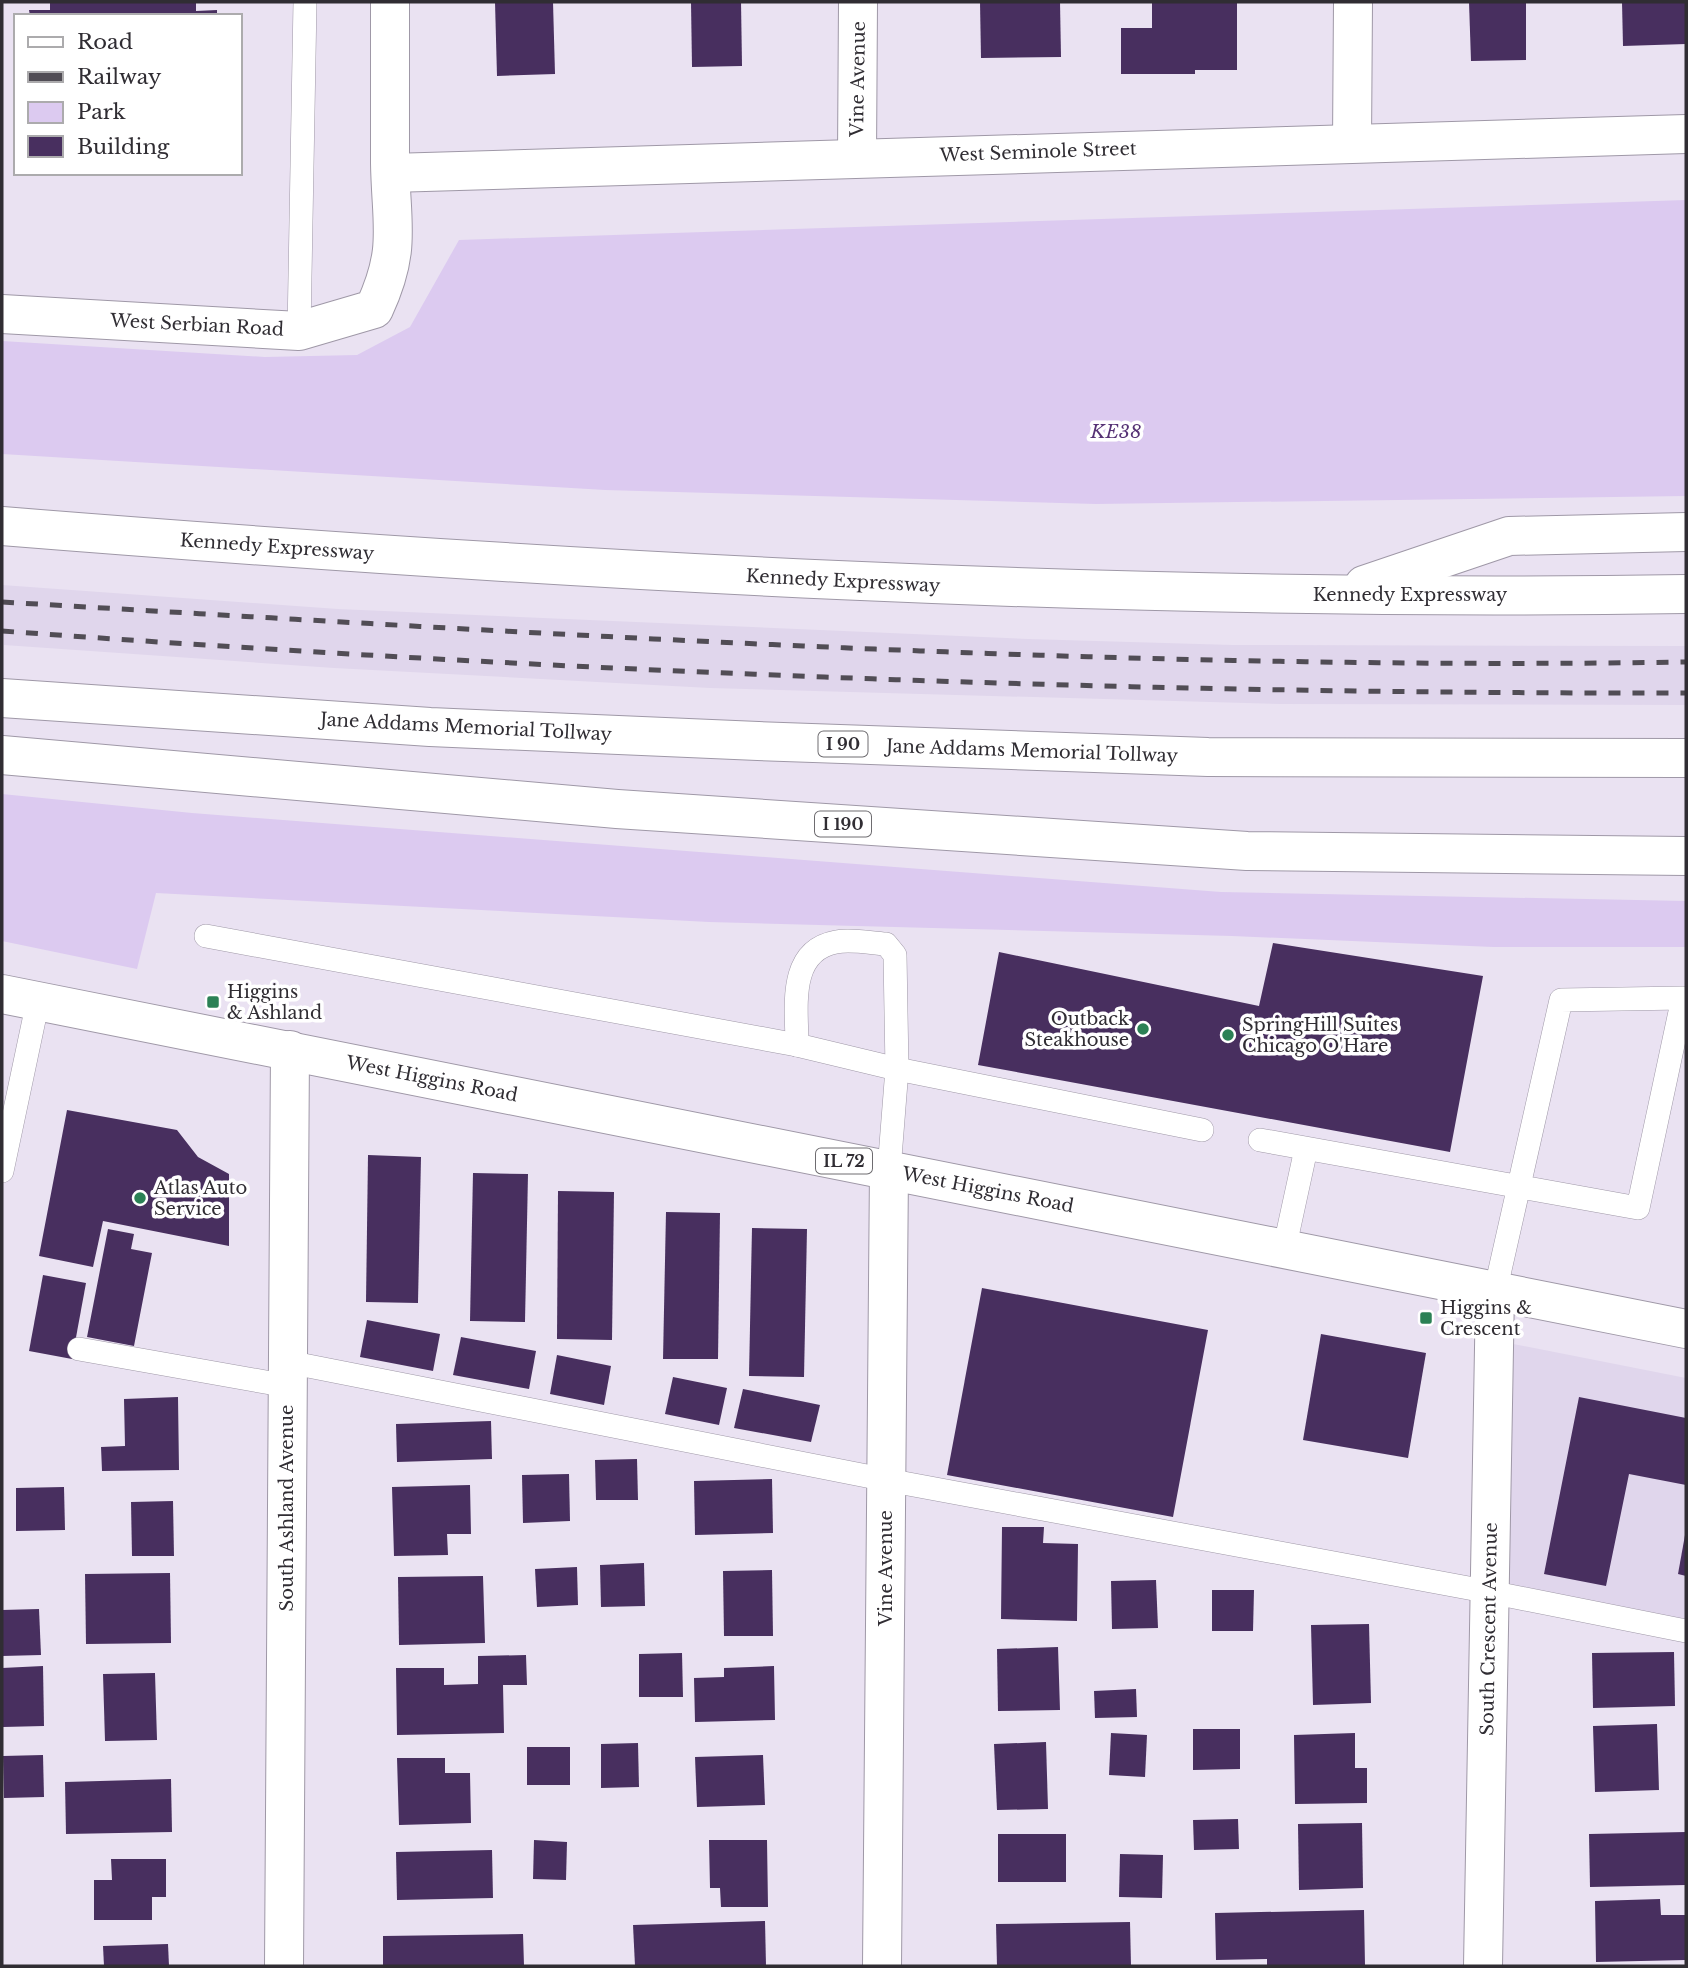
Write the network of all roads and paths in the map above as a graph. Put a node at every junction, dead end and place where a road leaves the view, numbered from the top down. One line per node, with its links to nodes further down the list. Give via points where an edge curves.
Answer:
1 (305, 2): 10 (lane)
2 (390, 2): 8 (main road)
3 (858, 2): 7 (main road, Vine Avenue)
4 (1353, 2): 6 (main road)
5 (1686, 134): 6 (main road, West Seminole Street)
6 (1352, 143): 7 (main road, West Seminole Street)
7 (857, 156): 8 (main road, West Seminole Street)
8 (391, 173): 10 (main road, West Serbian Road, via 396,236 388,280 374,309)
9 (2, 314): 10 (main road, West Serbian Road)
10 (299, 331)
11 (2, 526): 14 (main road, Kennedy Expressway, via 309,551 887,585)
12 (1686, 532): 14 (main road, via 1509,536)
13 (1686, 594): 14 (main road, Kennedy Expressway)
14 (1333, 596)
15 (2, 698): 17 (main road, Jane Addams Memorial Tollway / I 90, via 430,727 771,742 1208,757)
16 (2, 755): 18 (main road, I 190, via 617,809 1247,851)
17 (1686, 758)
18 (1686, 856)
19 (206, 936): 21 (lane)
20 (20, 997): 22 (main road, West Higgins Road / IL 72); 28 (lane)
21 (797, 1045): 23 (lane); 23 (lane, via 797,979 803,964 816,950 836,942 886,944 895,955)
22 (290, 1050): 27 (main road, West Higgins Road / IL 72); 34 (main road, South Ashland Avenue)
23 (897, 1069): 24 (lane); 27 (lane)
24 (1202, 1130)
25 (1260, 1140): 26 (lane)
26 (1306, 1149): 29 (lane); 30 (lane)
27 (889, 1170): 30 (main road, West Higgins Road / IL 72); 35 (main road, Vine Avenue)
28 (2, 1171)
29 (1521, 1189): 29 (lane, via 1638,1208 1683,998 1561,1000); 31 (lane)
30 (1284, 1250): 31 (main road, West Higgins Road / IL 72)
31 (1495, 1292): 32 (main road, West Higgins Road / IL 72); 36 (main road, South Crescent Avenue)
32 (1686, 1329)
33 (79, 1349): 34 (lane)
34 (288, 1374): 35 (lane); 38 (main road, South Ashland Avenue)
35 (887, 1480): 36 (lane); 39 (main road, Vine Avenue)
36 (1490, 1592): 37 (lane); 40 (main road, South Crescent Avenue)
37 (1686, 1632)
38 (284, 1966)
39 (882, 1966)
40 (1483, 1966)

